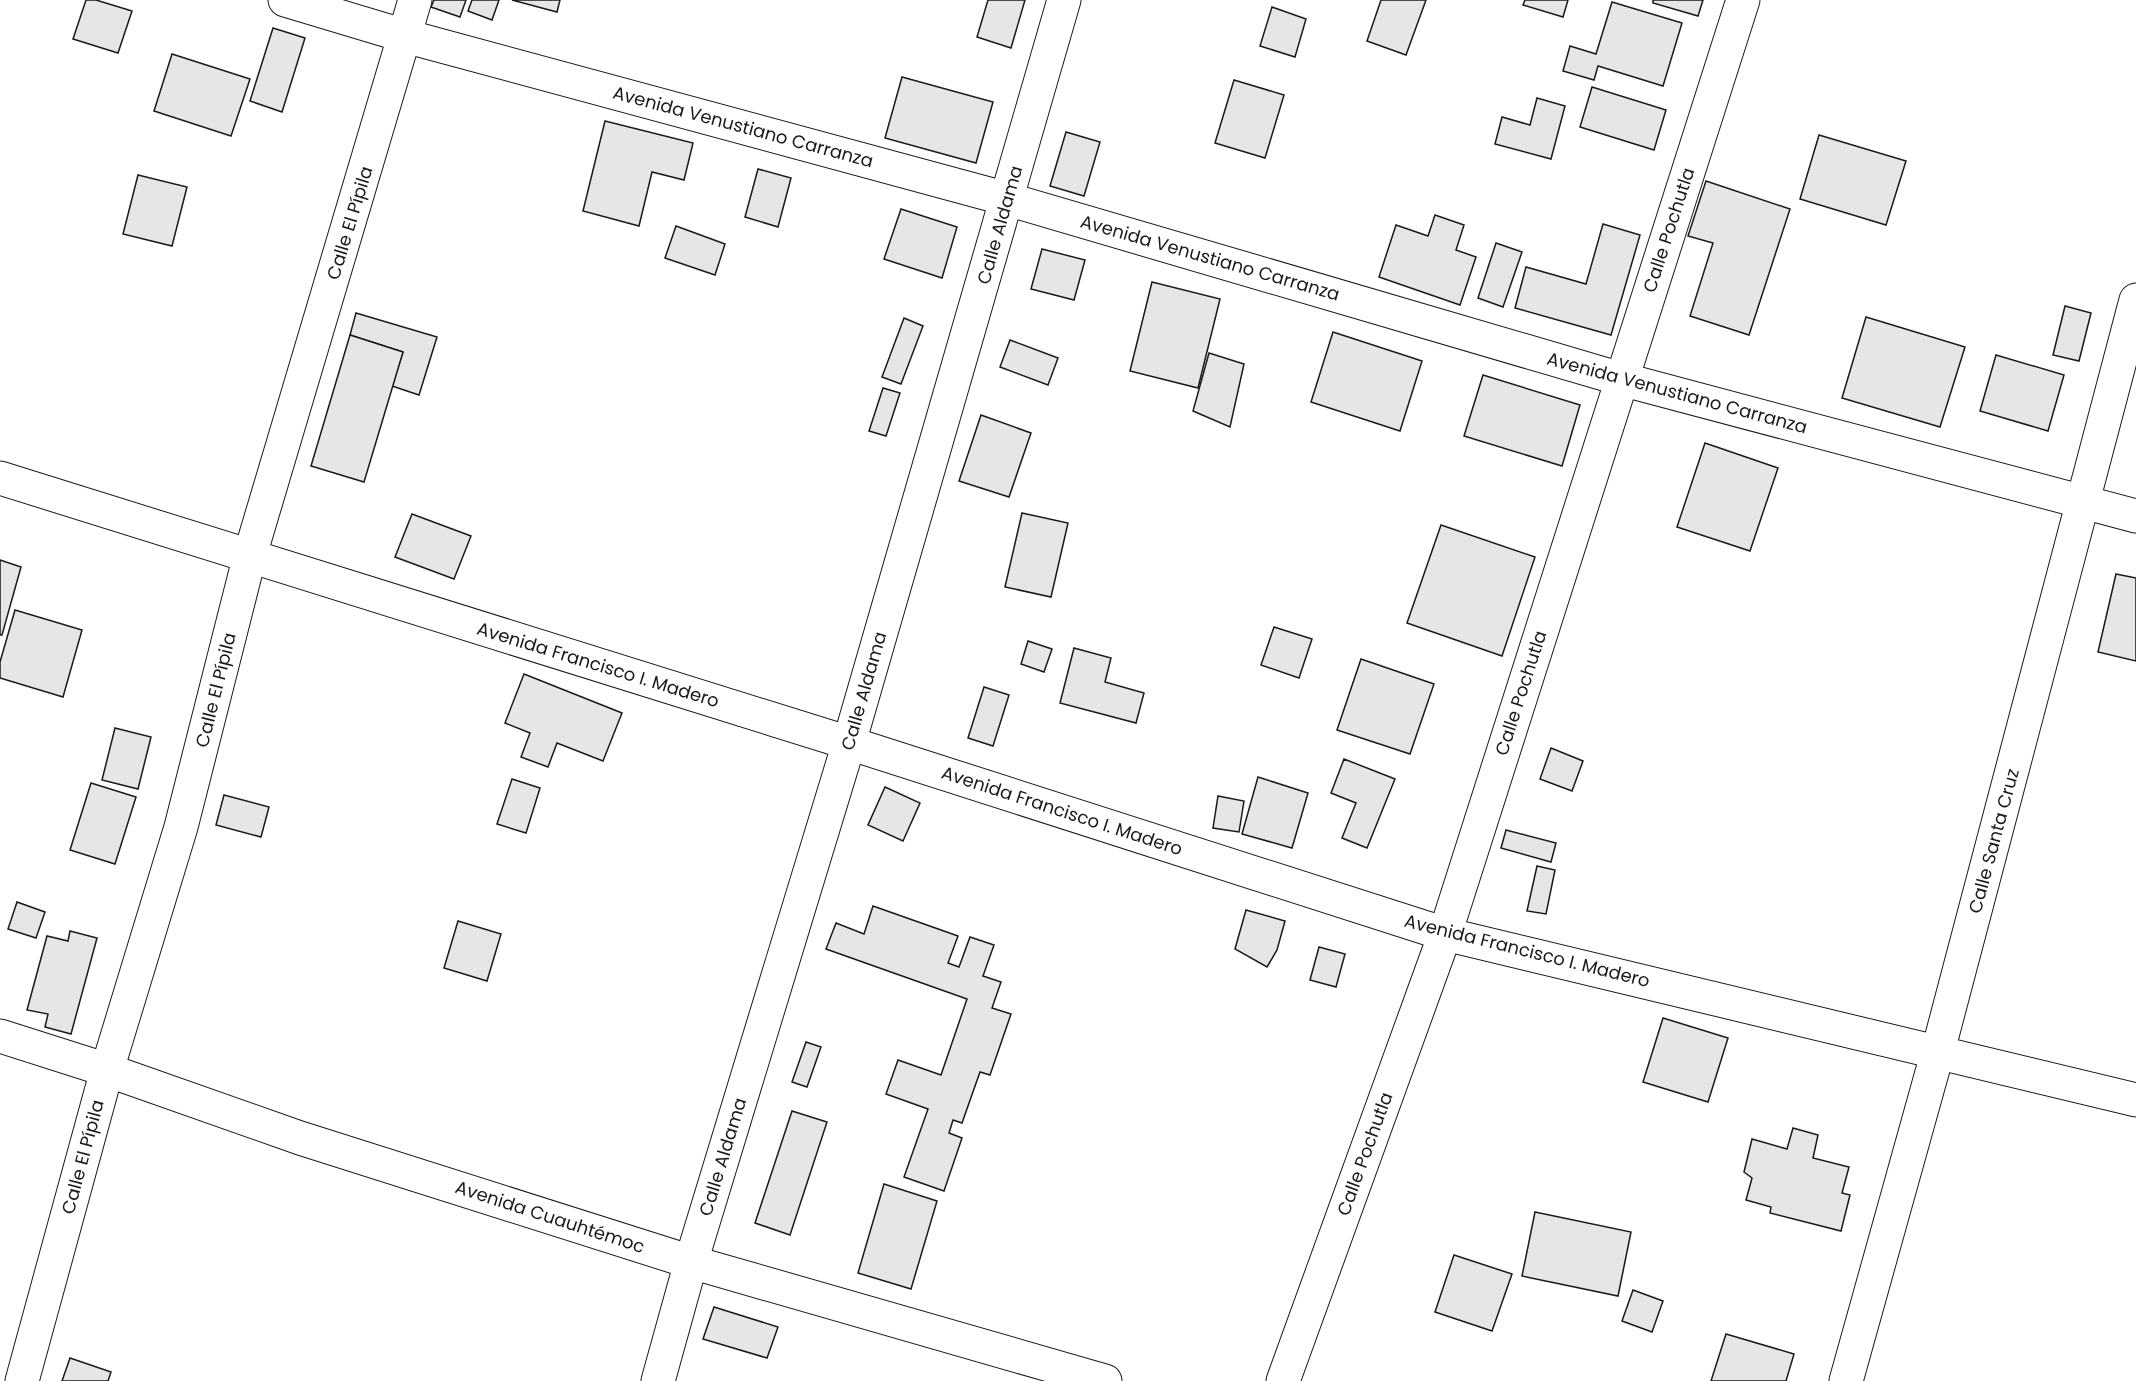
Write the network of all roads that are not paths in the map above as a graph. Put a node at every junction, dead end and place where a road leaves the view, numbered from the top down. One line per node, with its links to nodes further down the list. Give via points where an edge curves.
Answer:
1 (285, 0): 5 (street, Avenida Venustiano Carranza)
2 (415, 0): 5 (street, Calle El Pípila)
3 (1064, 0): 6 (street, Calle Aldama)
4 (1743, 0): 8 (street, Calle Pochutla)
5 (405, 36): 6 (street, Avenida Venustiano Carranza); 12 (street, Calle El Pípila)
6 (1007, 199): 8 (street, Avenida Venustiano Carranza); 13 (street, Calle Aldama)
7 (2136, 300): 10 (street, Calle Santa Cruz)
8 (1621, 379): 10 (street, Avenida Venustiano Carranza); 14 (street, Calle Pochutla)
9 (0, 478): 12 (street, Avenida Francisco I. Madero)
10 (2084, 502): 11 (street, Avenida Venustiano Carranza); 16 (street, Calle Santa Cruz)
11 (2136, 516)
12 (250, 555): 13 (street, Avenida Francisco I. Madero); 17 (street, Calle El Pípila, via 182,827)
13 (849, 743): 14 (street, Avenida Francisco I. Madero); 19 (street, Calle Aldama)
14 (1445, 934): 16 (street, Avenida Francisco I. Madero); 23 (street, Calle Pochutla)
15 (0, 1036): 17 (street, Avenida Cuauhtémoc)
16 (1938, 1051): 18 (street, Avenida Francisco I. Madero); 24 (street, Calle Santa Cruz)
17 (107, 1070): 19 (street, Avenida Cuauhtémoc, via 300,1138); 20 (street, Calle El Pípila)
18 (2136, 1100)
19 (691, 1262): 21 (street, Calle Aldama); 22 (street, Avenida Cuauhtémoc)
20 (22, 1381)
21 (658, 1381)
22 (1105, 1381)
23 (1283, 1381)
24 (1846, 1381)

